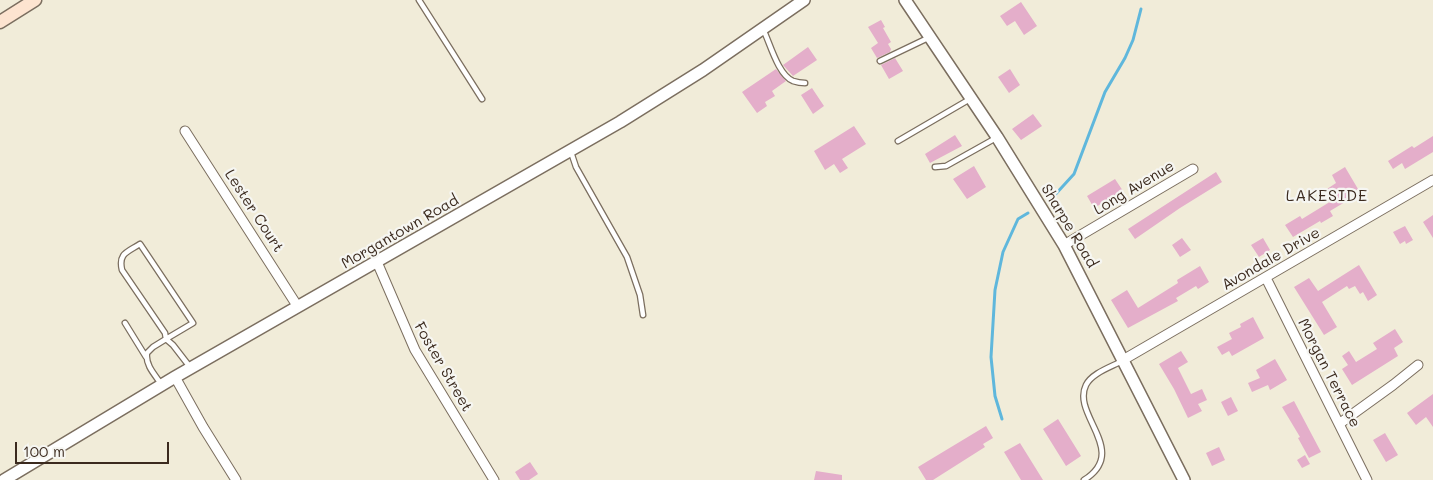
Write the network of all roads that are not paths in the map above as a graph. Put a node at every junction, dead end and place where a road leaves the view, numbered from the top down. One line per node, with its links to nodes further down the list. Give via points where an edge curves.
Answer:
1 (35, 0): 5 (main road)
2 (420, 0): 10 (lane)
3 (804, 0): 6 (street, Morgantown Road)
4 (905, 0): 7 (street, Sharpe Road)
5 (0, 22)
6 (763, 29): 9 (lane, via 787,78); 15 (street, Morgantown Road, via 653,102)
7 (930, 37): 8 (lane); 11 (street, Sharpe Road)
8 (880, 61)
9 (805, 83)
10 (482, 98)
11 (971, 98): 13 (street, Sharpe Road); 14 (lane)
12 (185, 131): 22 (street, Lester Court)
13 (997, 137): 16 (lane, via 946,166); 19 (street, Sharpe Road)
14 (898, 141)
15 (571, 150): 20 (street, Morgantown Road); 23 (lane, via 576,167 627,257)
16 (935, 167)
17 (1192, 169): 19 (street, Long Avenue)
18 (1433, 180): 21 (street, Avondale Drive)
19 (1064, 245): 27 (street, Sharpe Road)
20 (378, 262): 22 (street, Morgantown Road); 35 (street, Foster Street, via 415,350)
21 (1266, 278): 27 (street, Avondale Drive); 32 (street, Morgan Terrace)
22 (298, 307): 29 (street, Morgantown Road)
23 (643, 315)
24 (125, 323): 26 (lane)
25 (166, 340): 25 (lane, via 165,333 122,270 122,255 140,244 193,323); 26 (lane, via 153,347); 29 (lane)
26 (146, 357): 31 (lane)
27 (1123, 360): 36 (lane, via 1086,384 1085,404 1102,448 1102,457 1093,474); 37 (street, Sharpe Road)
28 (1418, 365): 32 (street)
29 (191, 368): 30 (street, Morgantown Road)
30 (175, 377): 31 (street, Morgantown Road); 34 (street)
31 (162, 385): 33 (street, Morgantown Road)
32 (1339, 424): 38 (street, Morgan Terrace)
33 (4, 480)
34 (236, 480)
35 (494, 480)
36 (1084, 480)
37 (1184, 480)
38 (1367, 480)

